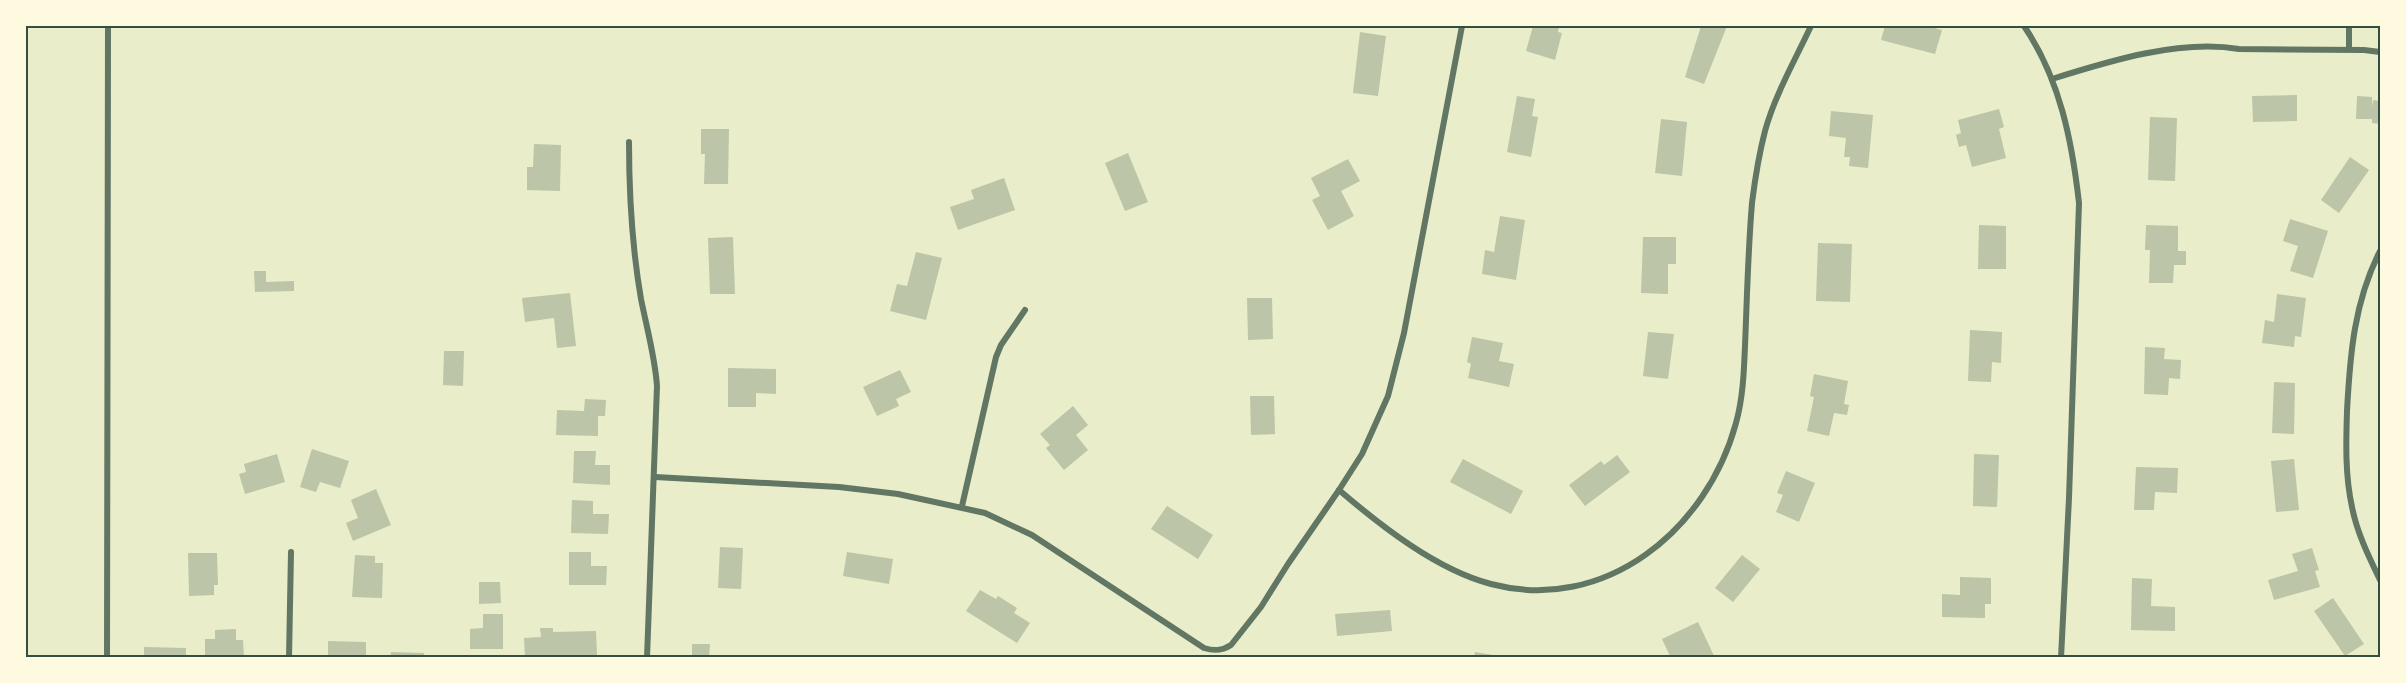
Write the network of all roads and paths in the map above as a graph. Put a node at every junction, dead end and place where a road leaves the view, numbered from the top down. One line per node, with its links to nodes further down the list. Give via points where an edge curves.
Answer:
1 (108, 26): 17 (street)
2 (1462, 26): 13 (street, via 1398,360 1376,427)
3 (1811, 26): 13 (street, via 1766,130 1758,164 1737,423 1716,476 1682,524 1616,572 1561,589 1523,590 1466,576 1442,564)
4 (2024, 26): 8 (street)
5 (2349, 26): 6 (street)
6 (2349, 50): 7 (street); 8 (street, via 2174,50)
7 (2380, 52)
8 (2052, 79): 20 (street, via 2067,125 2079,203)
9 (629, 142): 12 (street, via 634,248 656,363)
10 (2380, 250): 16 (street, via 2355,320 2346,452 2355,520)
11 (1025, 310): 14 (street, via 996,357)
12 (655, 477): 14 (street, via 839,487); 19 (street)
13 (1339, 490): 14 (street, via 1261,607 1231,645 1214,651 1150,614 1032,535 1007,521)
14 (962, 506)
15 (291, 552): 18 (street)
16 (2380, 580)
17 (107, 657)
18 (289, 657)
19 (647, 657)
20 (2061, 657)

